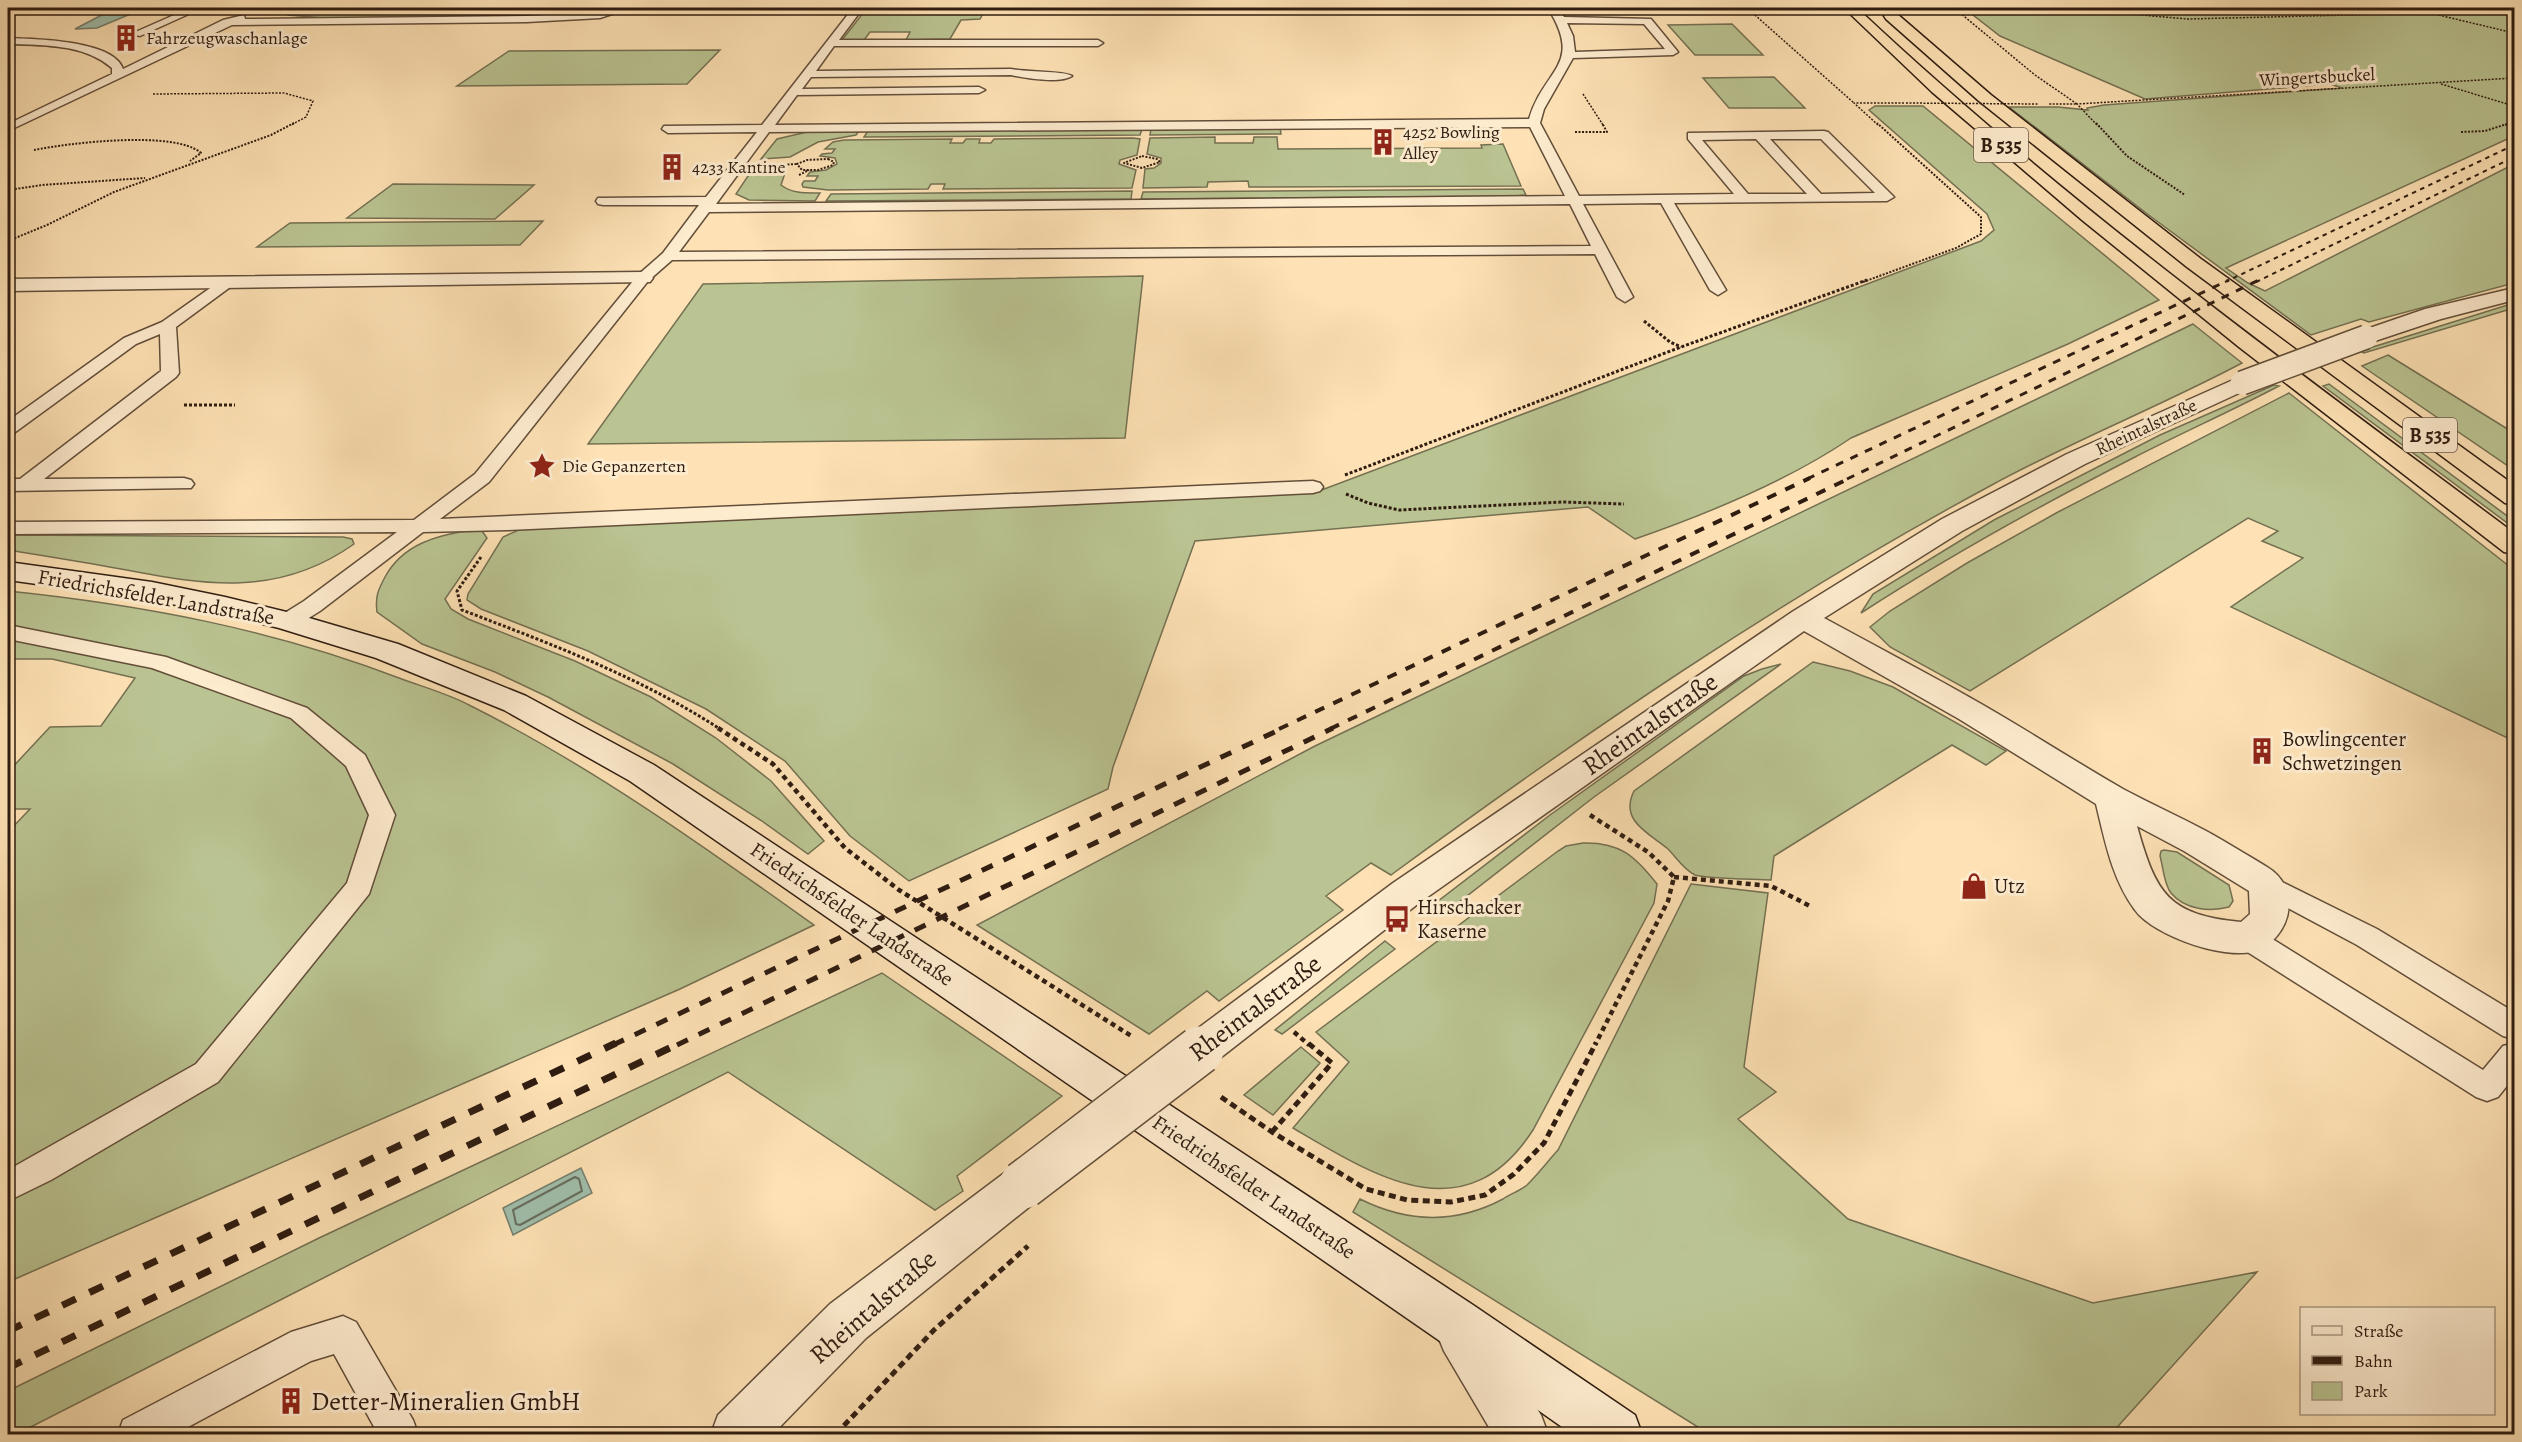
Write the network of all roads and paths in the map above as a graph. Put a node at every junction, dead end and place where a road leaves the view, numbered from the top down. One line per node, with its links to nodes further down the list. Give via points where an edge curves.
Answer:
1 (197, 8): 14 (lane)
2 (625, 8): 12 (lane, via 600,15 527,20)
3 (858, 8): 20 (lane)
4 (1553, 8): 11 (lane)
5 (1747, 8): 35 (path)
6 (1850, 8): 84 (highway, B 535, via 1984,130 2150,267)
7 (1882, 8): 79 (highway, B 535, via 1985,98 2194,263)
8 (1954, 8): 39 (path)
9 (2058, 8): 13 (path, via 2188,19 2430,13)
10 (255, 12): 12 (lane)
11 (1561, 20): 21 (lane, via 1574,36); 21 (lane, via 1647,21 1654,36 1673,52)
12 (227, 22): 24 (lane)
13 (2514, 33)
14 (136, 34)
15 (8, 42): 19 (lane, via 41,42)
16 (1038, 43): 17 (lane); 20 (lane); 22 (lane)
17 (1098, 43)
18 (107, 47): 19 (lane)
19 (95, 52): 24 (lane, via 111,59 118,67)
20 (826, 53): 23 (lane)
21 (1569, 55): 31 (lane)
22 (1032, 57)
23 (807, 74): 25 (lane, via 1011,72); 29 (lane)
24 (117, 75): 43 (lane)
25 (1066, 76)
26 (2514, 78): 27 (path, Wingertsbuckel)
27 (2438, 83): 34 (path, Wingertsbuckel); 40 (path)
28 (979, 90): 29 (lane)
29 (794, 92): 45 (lane)
30 (1590, 93): 32 (path)
31 (1547, 94): 32 (path); 42 (lane, via 1538,109)
32 (1584, 94): 42 (path, via 1607,132)
33 (144, 96): 50 (path, via 284,93 314,101 306,117 271,135)
34 (2121, 102): 39 (path)
35 (1854, 103)
36 (1906, 103): 37 (path, bridge)
37 (2038, 104)
38 (2048, 104): 39 (path)
39 (2077, 104): 54 (path, via 2127,156)
40 (2514, 106)
41 (2514, 122): 46 (path, via 2485,131)
42 (1536, 127): 45 (lane); 57 (lane)
43 (8, 128)
44 (668, 129): 45 (lane)
45 (766, 129): 60 (lane)
46 (2461, 132)
47 (1760, 136): 55 (lane, via 1692,136); 56 (lane); 56 (lane, via 1824,135 1887,197)
48 (38, 144): 50 (path, via 29,151 94,140 192,145 201,153)
49 (1124, 163): 49 (path, via 1142,168 1160,162 1142,156)
50 (187, 164): 52 (path)
51 (798, 168): 51 (path, via 818,170 834,162 807,160)
52 (152, 177): 53 (path); 61 (path)
53 (8, 190)
54 (2185, 195)
55 (1744, 198): 56 (lane); 58 (lane)
56 (1817, 198)
57 (1574, 199): 58 (lane); 60 (lane); 62 (lane)
58 (1665, 199): 67 (lane)
59 (603, 201): 60 (lane)
60 (708, 204): 63 (lane)
61 (8, 240)
62 (1601, 250): 63 (lane); 69 (lane)
63 (668, 256): 64 (lane)
64 (643, 278): 65 (street); 82 (lane, via 482,478)
65 (228, 282): 66 (street); 70 (lane)
66 (8, 285)
67 (1718, 290)
68 (2514, 294): 86 (street, Rheintalstraße, bridge, via 2433,314 2242,383 2076,459 1952,525)
69 (1625, 297): 71 (path, via 1647,325)
70 (168, 325): 74 (lane, via 130,341); 76 (lane, via 170,374)
71 (1681, 347)
72 (174, 405): 73 (path)
73 (235, 405)
74 (8, 429)
75 (184, 484): 76 (lane)
76 (16, 485)
77 (1313, 487): 81 (lane)
78 (1345, 494): 80 (path, via 1399,510 1563,502)
79 (2514, 497)
80 (1624, 504)
81 (508, 524): 82 (lane); 97 (path, via 457,591 462,610 583,656 717,727 773,764 845,848 899,890)
82 (417, 526): 83 (lane); 87 (lane)
83 (8, 528)
84 (2514, 546)
85 (8, 571): 87 (street, Friedrichsfelder Landstraße, via 152,591)
86 (1803, 618): 89 (street, via 1971,712); 106 (street, Rheintalstraße, bridge, via 1406,892 1023,1185 848,1321)
87 (288, 621): 103 (street, Friedrichsfelder Landstraße, via 387,651 515,703 642,773)
88 (8, 632): 101 (lane, via 158,662 299,713 356,761 382,815 359,886 207,1073)
89 (2112, 798): 92 (street, via 2197,842); 94 (street, via 2138,887 2159,914 2184,928 2216,937)
90 (1589, 814): 91 (path, via 1648,852)
91 (1674, 877): 93 (path, via 1771,886); 100 (path, via 1668,901 1649,940 1544,1143 1514,1174 1485,1195 1451,1202 1407,1200 1366,1189)
92 (2266, 884): 94 (street, via 2272,905 2265,926); 95 (lane, via 2367,937)
93 (1810, 906)
94 (2248, 938): 98 (lane, via 2487,1088)
95 (2514, 1027)
96 (1293, 1031): 100 (path, via 1332,1063)
97 (1137, 1040)
98 (2514, 1055)
99 (1214, 1093): 100 (path)
100 (1272, 1132)
101 (8, 1186)
102 (1035, 1240): 107 (path, via 934,1330)
103 (1455, 1322): 108 (street); 109 (street, Friedrichsfelder Landstraße)
104 (137, 1434): 105 (lane, via 304,1345 343,1334)
105 (399, 1434)
106 (737, 1434)
107 (836, 1434)
108 (1522, 1434)
109 (1616, 1434)

